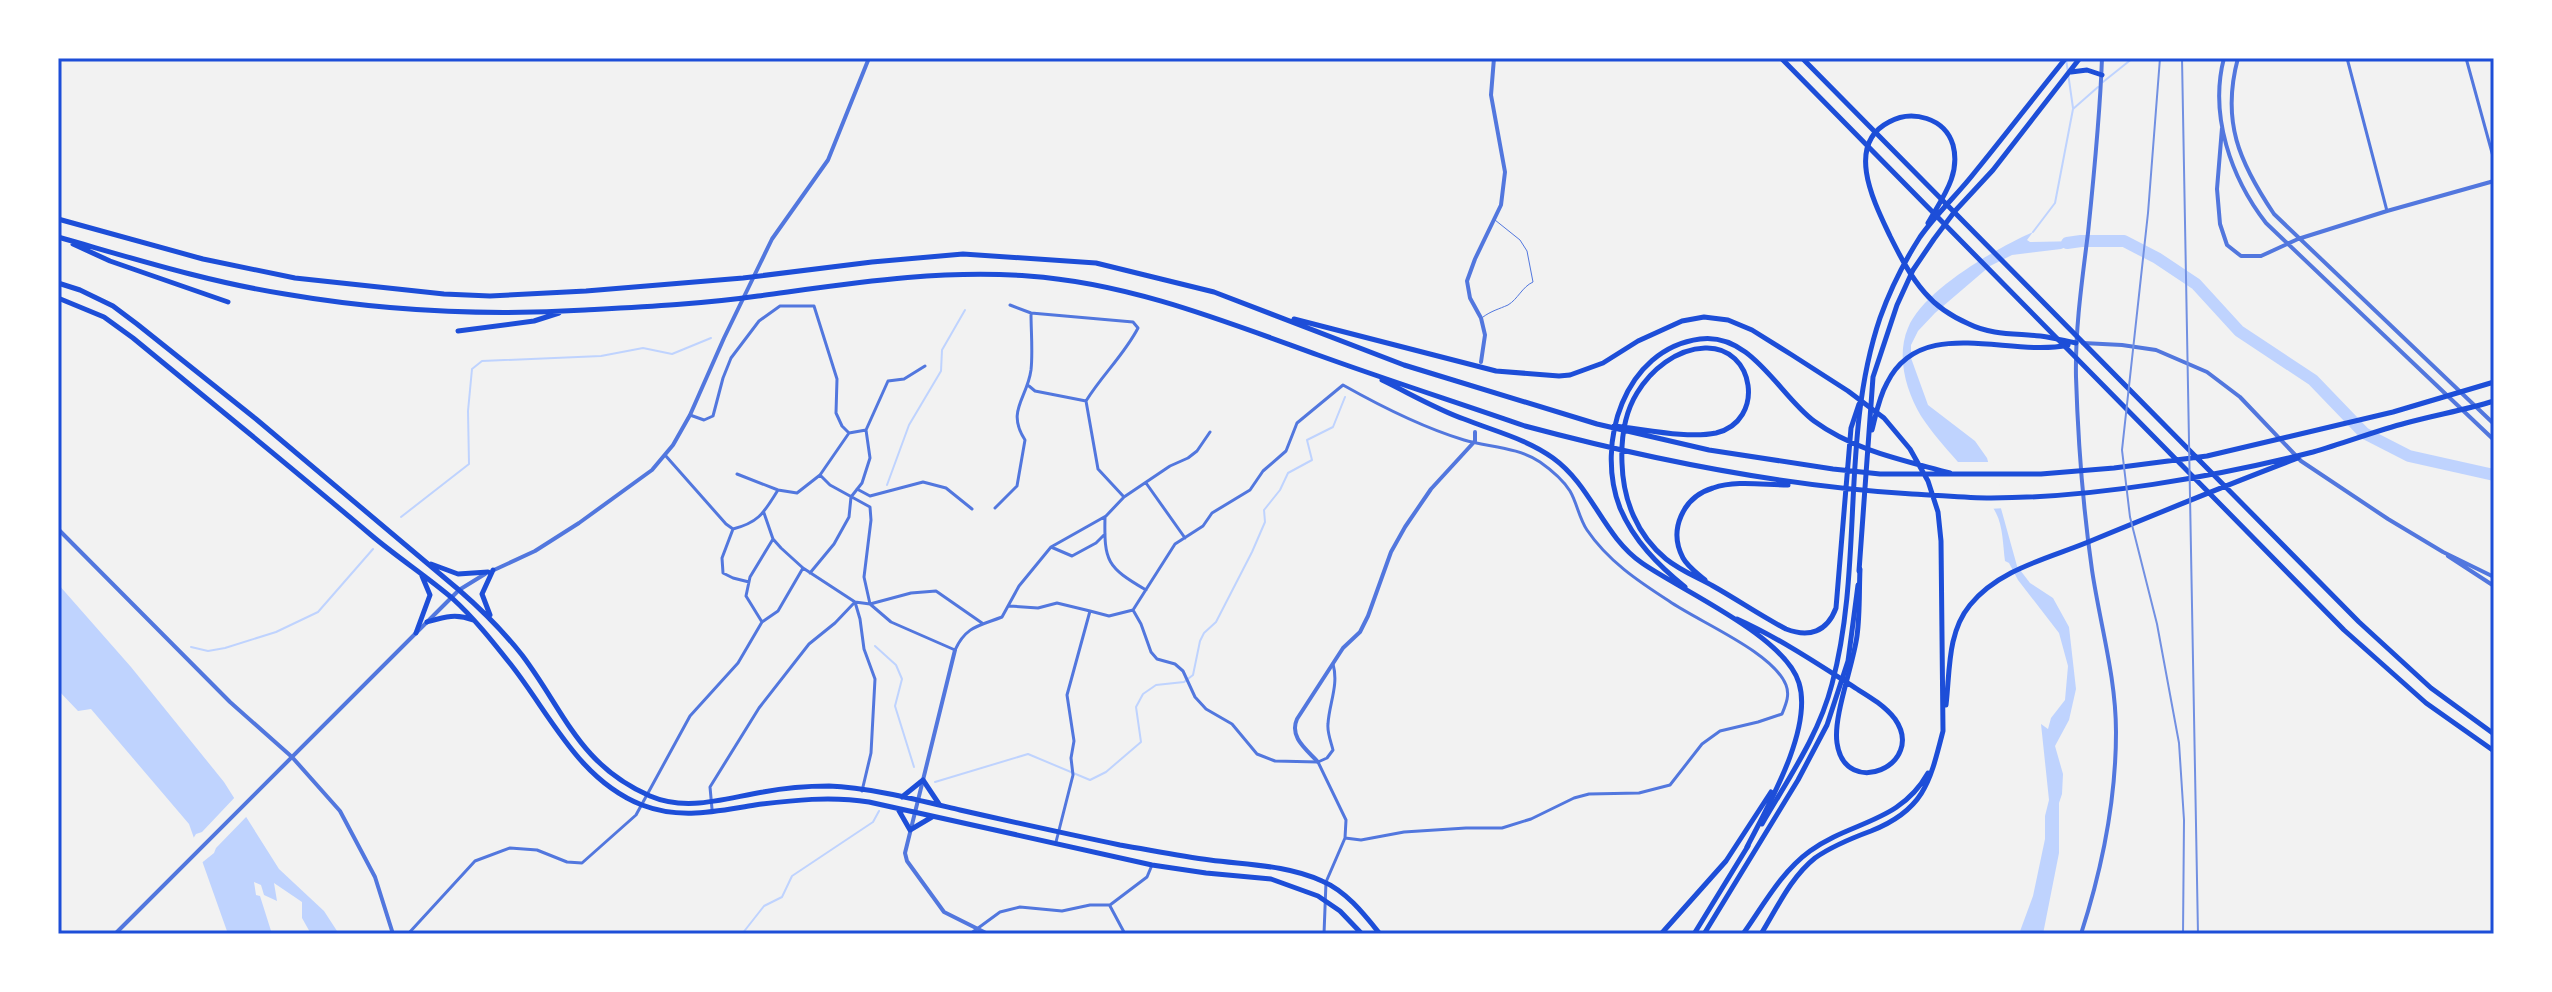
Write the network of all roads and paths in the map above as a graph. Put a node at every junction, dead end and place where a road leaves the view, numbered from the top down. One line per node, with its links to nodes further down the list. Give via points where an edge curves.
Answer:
1 (869, 58): 42 (street, via 828,160 772,239)
2 (1494, 58): 19 (street, via 1491,95 1505,172)
3 (1781, 58): 104 (main road, via 2344,630 2403,684)
4 (1802, 58): 103 (main road, via 2397,658)
5 (2066, 58): 20 (main road)
6 (2080, 58): 12 (main road)
7 (2102, 58): 13 (street)
8 (2224, 58): 14 (street)
9 (2238, 58): 22 (street, via 2230,109 2238,149 2267,204)
10 (2347, 58): 17 (street)
11 (2466, 58): 15 (street)
12 (2070, 73): 13 (main road, via 2087,70); 51 (main road, via 1955,211 1907,282 1873,377)
13 (2102, 75): 33 (street)
14 (2222, 120): 23 (street, via 2238,179 2266,223); 23 (street, via 2217,189 2227,245 2241,256 2261,256)
15 (2494, 160)
16 (2494, 181): 17 (street)
17 (2387, 211): 22 (street)
18 (58, 219): 30 (main road, via 242,268 393,290 527,294 963,254 1096,263 1214,292)
19 (1494, 220): 31 (street, via 1467,281); 31 (lane, via 1527,251 1533,282 1509,304)
20 (1922, 235): 33 (main road, via 1950,185 1956,155 1943,128 1906,115 1876,131 1865,162 1874,201 1914,280 1927,296 1972,326); 41 (main road, via 1881,315)
21 (58, 237): 26 (main road); 28 (main road, via 282,294 445,312)
22 (2298, 239): 23 (street); 44 (street)
23 (2287, 242): 49 (street)
24 (58, 283): 74 (main road, via 113,306 137,324)
25 (58, 298): 79 (main road, via 104,317 133,338)
26 (228, 302)
27 (1010, 305): 29 (street)
28 (569, 311): 32 (main road); 36 (main road, via 969,273 1030,276 1164,301)
29 (1031, 313): 38 (street); 39 (street, via 1133,322 1138,328)
30 (1275, 314): 43 (main road, via 1404,365); 102 (main road, via 1496,371 1559,376 1603,363 1638,341 1693,318 1716,318 1752,330 1884,418 1919,463 1938,512)
31 (1481, 318): 34 (street)
32 (458, 331)
33 (2076, 343): 51 (main road, via 1940,343 1913,353 1888,380); 73 (street, via 2156,350 2207,372 2240,397 2301,461); 145 (street, via 2084,499 2116,733 2104,849)
34 (1481, 362)
35 (925, 366): 45 (street, via 904,379 888,381)
36 (1359, 370): 58 (main road, via 1583,441); 86 (main road, via 1553,457 1583,487 1624,549)
37 (2494, 382): 56 (main road, via 2207,456 2041,474)
38 (1028, 386): 39 (street); 63 (street, via 1018,401 1016,427 1025,440 1017,486)
39 (1086, 401): 62 (street, via 1098,469)
40 (2494, 401): 52 (main road)
41 (1859, 404): 82 (main road, via 1848,455 1838,597 1826,625 1812,633 1795,632); 125 (main road, via 1846,605 1832,683 1810,741)
42 (690, 415): 48 (street, via 704,420 713,416 731,358 759,321 780,306 814,306 837,379 836,413); 53 (street)
43 (1597, 424): 56 (main road, via 1709,450 1833,469); 82 (main road, via 1681,433 1717,432 1742,415 1750,395 1740,364 1724,352 1702,348 1668,360 1631,404 1626,417 1622,443 1623,488 1645,536 1666,559)
44 (2494, 424)
45 (866, 430): 48 (street); 59 (street, via 870,458)
46 (1210, 432): 57 (street, via 1197,451)
47 (1475, 432): 50 (street)
48 (849, 433): 55 (street)
49 (2493, 439)
50 (1475, 441): 70 (street, via 1400,416 1343,385 1297,423 1286,451 1250,490 1212,513); 101 (street, via 1405,527 1360,632); 123 (street, via 1546,467 1570,491 1585,528 1605,553 1672,603 1759,655 1778,671 1787,700 1782,714 1720,731 1702,744 1670,785 1639,793 1589,794 1502,828)
51 (1869, 443): 76 (main road)
52 (2314, 451): 58 (main road, via 2119,488 1990,498); 102 (main road, via 1993,584 1969,607 1955,635)
53 (665, 455): 68 (street); 77 (street, via 641,479 555,539)
54 (737, 474): 60 (street)
55 (820, 475): 60 (street, via 797,493); 61 (street)
56 (1959, 475): 86 (main road, via 1870,451 1834,435 1796,405 1747,353 1726,342 1709,338 1670,348 1630,386 1613,435 1613,483 1628,524 1650,556)
57 (1146, 483): 62 (street); 70 (street)
58 (1801, 484): 82 (main road, via 1723,485 1688,503 1679,519 1679,547 1686,562)
59 (857, 489): 61 (street); 64 (street, via 870,496 923,482 946,488)
60 (778, 490): 65 (street)
61 (851, 497): 78 (street, via 849,517); 89 (street, via 870,507 864,577)
62 (1124, 497): 66 (street)
63 (995, 508)
64 (972, 509)
65 (764, 513): 68 (street, via 752,524); 71 (street)
66 (1106, 516): 69 (street); 72 (street)
67 (58, 529): 105 (street)
68 (733, 529): 81 (street, via 722,558 723,573)
69 (1105, 534): 72 (street, via 1072,556); 85 (street, via 1107,560)
70 (1185, 538): 85 (street, via 1175,544)
71 (773, 539): 75 (street); 81 (street)
72 (1051, 547): 90 (street)
73 (2443, 552): 80 (street); 83 (street)
74 (426, 562): 77 (main road, via 458,574); 84 (main road)
75 (803, 568): 78 (street); 97 (street, via 778,611)
76 (1860, 569): 93 (main road, via 1858,633 1837,725 1837,741 1850,767 1874,773 1896,759 1901,743 1899,727 1888,711 1857,689 1823,668 1762,630); 131 (main road, via 1848,661 1827,725)
77 (491, 571): 84 (street); 94 (main road, via 482,594)
78 (810, 573): 88 (street)
79 (422, 575): 87 (main road); 99 (main road, via 430,595)
80 (2494, 577)
81 (749, 582): 97 (street, via 746,596)
82 (1712, 586)
83 (2494, 587)
84 (459, 590): 87 (street); 94 (main road)
85 (1146, 590): 91 (street)
86 (1695, 595): 93 (main road)
87 (451, 598): 95 (main road); 96 (street)
88 (855, 602): 89 (street); 110 (street, via 875,679 871,753); 114 (street, via 809,644 759,708 710,787)
89 (870, 604): 98 (street, via 936,591); 100 (street, via 891,622)
90 (1009, 606): 92 (street, via 1057,603); 98 (street, via 1002,617)
91 (1133, 610): 92 (street, via 1109,616); 107 (street, via 1157,659 1175,664 1195,697 1232,724 1257,754 1275,761)
92 (1090, 611): 122 (street, via 1067,695 1073,772)
93 (1723, 612): 108 (main road, via 1783,656 1797,676 1801,720)
94 (491, 620): 111 (main road, via 522,655 590,756)
95 (475, 621): 96 (main road, via 449,615); 116 (main road, via 592,774)
96 (427, 622): 99 (street)
97 (762, 622): 111 (street, via 738,663 690,716)
98 (982, 623): 100 (street, via 962,635)
99 (416, 633): 105 (street)
100 (955, 650): 109 (street)
101 (1333, 664): 107 (street, via 1327,726 1333,750); 107 (street, via 1294,727 1295,736)
102 (1943, 731): 106 (main road)
103 (2494, 734)
104 (2494, 751)
105 (292, 757): 133 (street); 134 (street, via 340,811 375,877)
106 (1936, 758): 143 (main road, via 1922,784 1902,804 1813,849 1793,865); 144 (main road, via 1921,797 1895,820 1814,859)
107 (1318, 762): 123 (street, via 1346,820)
108 (1782, 774): 125 (main road); 142 (main road, via 1726,861)
109 (923, 780): 112 (main road); 113 (street); 115 (main road)
110 (862, 791): 112 (main road); 114 (main road, via 810,787)
111 (649, 795): 114 (main road, via 681,803); 116 (street)
112 (902, 797): 113 (main road)
113 (918, 800): 115 (main road); 118 (street)
114 (712, 802): 119 (street)
115 (939, 805): 122 (main road)
116 (643, 806): 119 (main road, via 689,815); 135 (street, via 582,863 510,848 475,861)
117 (898, 808): 118 (main road); 119 (main road, via 810,798); 121 (main road)
118 (914, 812): 120 (main road); 121 (street)
119 (712, 813)
120 (933, 816): 121 (main road); 124 (main road)
121 (910, 830): 130 (street, via 907,861 944,912)
122 (1059, 832): 124 (street); 127 (main road, via 1271,866)
123 (1345, 838): 127 (street)
124 (1056, 844): 126 (main road)
125 (1747, 847): 132 (main road)
126 (1152, 865): 128 (main road, via 1271,879); 129 (street, via 1147,877)
127 (1326, 882): 128 (street); 141 (main road)
128 (1325, 901): 139 (street); 140 (main road)
129 (1110, 905): 130 (street, via 1062,911 1020,907 1000,912); 138 (street)
130 (977, 929): 136 (street); 137 (street)
131 (1706, 932)
132 (1695, 933)
133 (115, 934)
134 (393, 934)
135 (408, 934)
136 (970, 934)
137 (988, 934)
138 (1125, 934)
139 (1324, 934)
140 (1362, 934)
141 (1380, 934)
142 (1661, 934)
143 (1743, 934)
144 (1761, 934)
145 (2081, 934)

